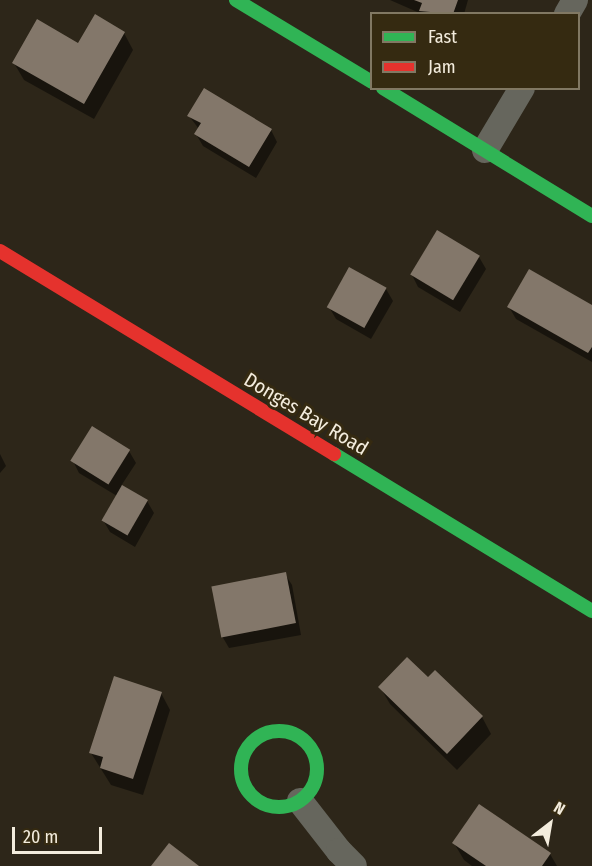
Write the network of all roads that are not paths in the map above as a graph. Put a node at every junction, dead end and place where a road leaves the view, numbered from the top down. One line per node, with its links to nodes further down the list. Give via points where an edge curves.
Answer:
1 (236, 0): 2 (street)
2 (370, 81)
3 (386, 90): 5 (street)
4 (521, 90): 5 (street)
5 (485, 150): 6 (street)
6 (592, 216)
7 (0, 251): 8 (street, Donges Bay Road)
8 (592, 611)
9 (300, 801): 9 (street, via 309,792 317,767 307,742 283,731 258,736 249,744 240,766 246,789 265,804 277,807); 10 (street)
10 (354, 866)

